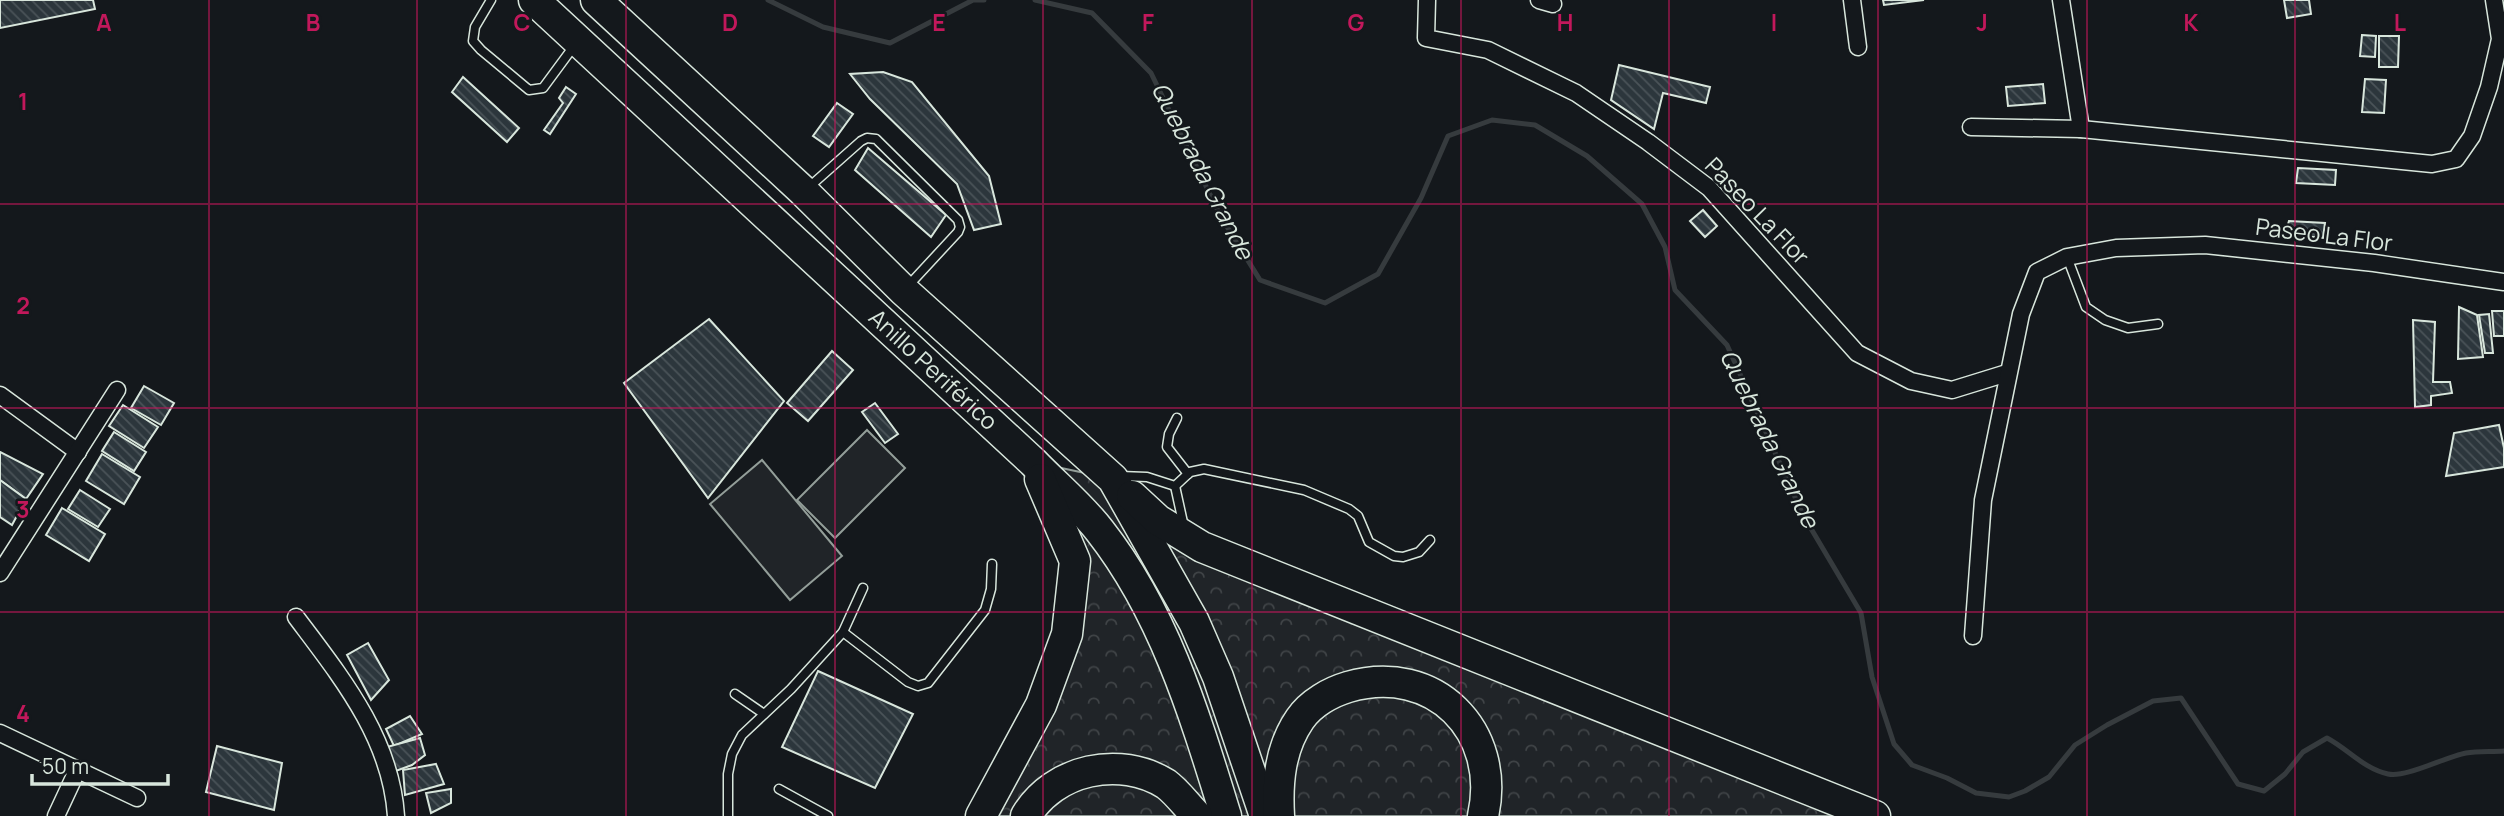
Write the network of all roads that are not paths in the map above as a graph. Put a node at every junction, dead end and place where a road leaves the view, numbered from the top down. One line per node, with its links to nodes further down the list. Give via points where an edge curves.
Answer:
1 (491, 0): 8 (lane, via 475,27 473,41 528,90 543,88)
2 (534, 0): 8 (highway, Anillo Periférico)
3 (596, 0): 12 (highway, Anillo Periférico)
4 (1427, 0): 17 (street, Paseo La Flor, via 1426,38 1488,50 1576,93 1709,188 1857,353 1912,381 1952,390)
5 (1852, 0): 9 (street)
6 (2061, 0): 11 (street)
7 (2494, 0): 11 (street, via 2500,40 2489,87 2472,136 2456,159 2432,164)
8 (578, 41): 22 (highway, Anillo Periférico)
9 (1858, 47)
10 (1971, 127): 11 (street)
11 (2081, 129)
12 (803, 191): 15 (highway, Anillo Periférico); 15 (lane, via 861,141 876,139 960,227)
13 (2067, 257): 14 (street, Paseo La Flor, via 2116,248 2205,245); 16 (lane, via 2087,307 2128,328); 17 (street, Paseo La Flor, via 2038,272 2021,314)
14 (2504, 282)
15 (904, 290): 24 (highway, Anillo Periférico)
16 (2158, 324)
17 (2007, 373): 33 (street, Paseo La Flor, via 1983,499)
18 (117, 390): 21 (street)
19 (0, 395): 21 (street)
20 (1177, 418): 23 (lane, via 1167,447)
21 (78, 452): 29 (street)
22 (1032, 462): 44 (highway, via 1075,561 1067,634 1041,705); 47 (highway, Anillo Periférico, via 1099,529 1147,604 1191,703)
23 (1188, 474): 25 (lane); 27 (lane, via 1204,469 1304,490 1355,512 1369,542 1394,556 1419,552)
24 (1111, 478): 25 (lane, via 1147,477); 26 (highway, via 1158,520); 48 (highway, Anillo Periférico, via 1194,622 1219,677)
25 (1175, 486): 26 (lane)
26 (1186, 537): 51 (highway)
27 (1430, 540)
28 (992, 564): 32 (lane, via 985,610 928,683 908,682)
29 (0, 573)
30 (863, 588): 32 (lane)
31 (296, 617): 41 (street, via 349,687 379,745)
32 (844, 632): 35 (lane)
33 (1973, 636)
34 (735, 694): 35 (lane)
35 (764, 715): 42 (lane, via 742,735 732,754)
36 (0, 733): 37 (street)
37 (77, 771): 39 (street); 40 (street)
38 (779, 789): 43 (lane)
39 (136, 798)
40 (56, 816)
41 (396, 816)
42 (728, 816)
43 (828, 816)
44 (981, 816)
45 (1026, 816): 46 (highway, via 1051,788 1076,773 1115,768 1167,785)
46 (1197, 816)
47 (1226, 816)
48 (1265, 816)
49 (1279, 816): 50 (highway, via 1277,786 1284,752 1301,717 1330,693 1362,683 1391,681 1420,688 1448,704 1467,723 1483,754 1488,781)
50 (1483, 816)
51 (1875, 816)

